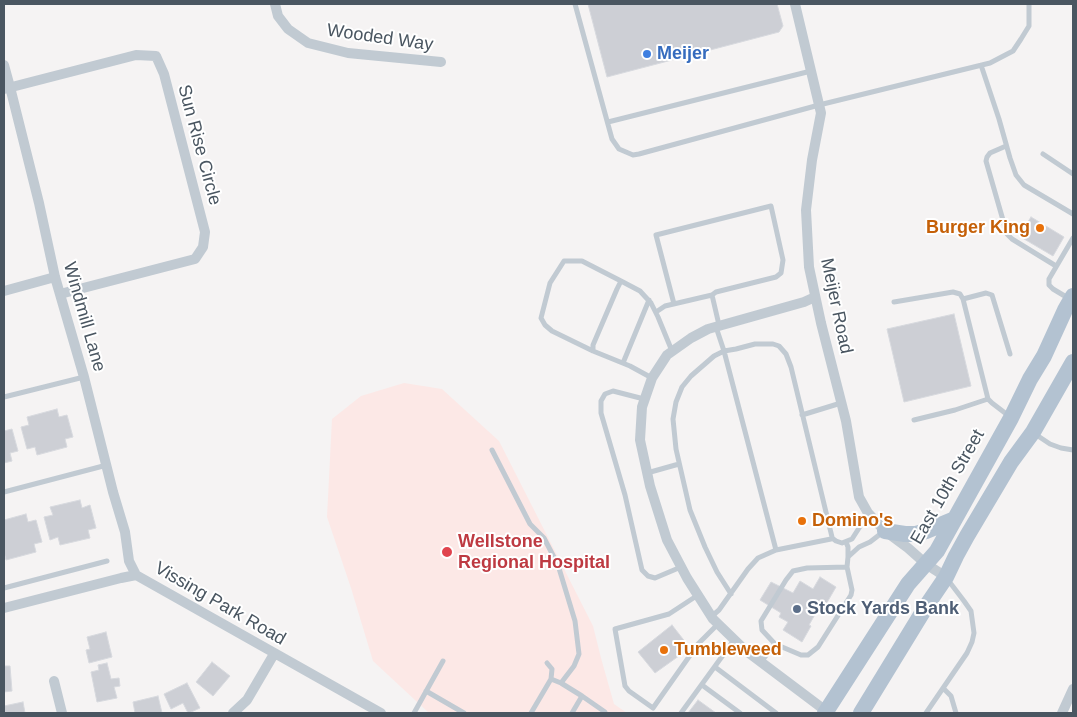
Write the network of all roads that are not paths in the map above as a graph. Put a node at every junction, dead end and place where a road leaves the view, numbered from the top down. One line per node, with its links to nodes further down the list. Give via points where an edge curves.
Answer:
1 (275, 4): 5 (street, Wooded Way, via 278,16 288,29 308,43 348,53)
2 (576, 4): 11 (lane)
3 (795, 4): 8 (street, Meijer Road)
4 (1029, 4): 7 (lane, via 1029,26 1013,51)
5 (441, 62)
6 (4, 65): 9 (street, Windmill Lane)
7 (981, 66): 10 (lane); 12 (lane)
8 (811, 71): 10 (street, Meijer Road); 11 (lane)
9 (7, 88): 18 (street, Windmill Lane, via 39,203); 21 (street, Sun Rise Circle, via 136,55 156,56 164,74 205,232 203,248 195,259)
10 (820, 105): 11 (lane, via 633,155 619,149 612,139); 23 (street, Meijer Road, via 806,210 809,267)
11 (608, 122)
12 (1006, 146): 15 (lane, via 1016,175 1024,185); 17 (lane, via 990,153 986,161 1007,234)
13 (1043, 154): 14 (lane)
14 (1073, 174)
15 (1073, 214)
16 (1073, 238): 17 (lane)
17 (1056, 266): 28 (lane, via 1049,284)
18 (55, 277): 20 (street); 21 (street, Windmill Lane)
19 (622, 281): 25 (lane); 31 (lane); 31 (lane, via 582,261 564,261 550,283 541,318 545,325)
20 (4, 292)
21 (60, 294): 37 (street, Windmill Lane)
22 (712, 296): 27 (lane); 27 (lane, via 716,292 781,273 783,260 771,206 656,235); 30 (lane)
23 (815, 297): 30 (street); 42 (street, Meijer Road)
24 (963, 299): 26 (lane, via 953,292); 34 (lane, via 986,293 992,295); 40 (lane)
25 (649, 300): 29 (lane); 36 (lane)
26 (894, 302)
27 (674, 304): 29 (lane)
28 (1071, 306): 44 (main road, East 10th Street)
29 (656, 312): 32 (lane)
30 (718, 326): 32 (street, via 708,328); 33 (lane)
31 (593, 351): 36 (lane)
32 (672, 351): 38 (street)
33 (724, 351): 43 (lane, via 755,344 779,346 791,367); 49 (lane, via 692,376 682,387 676,402 673,420); 58 (lane)
34 (1010, 354)
35 (1073, 362): 46 (main road)
36 (623, 363): 38 (lane)
37 (84, 377): 39 (lane); 50 (street, Windmill Lane)
38 (652, 378): 41 (street)
39 (4, 397)
40 (988, 398): 44 (lane); 45 (lane)
41 (645, 400): 51 (street, via 640,440); 62 (lane, via 613,391 600,401 642,570 655,578)
42 (841, 403): 43 (lane); 53 (street, Meijer Road, via 859,497)
43 (802, 415): 56 (lane)
44 (1011, 418): 54 (main road, East 10th Street)
45 (914, 420)
46 (1033, 432): 48 (lane, via 1050,444); 65 (main road, via 1011,462)
47 (492, 450): 80 (lane, via 530,524 544,538 558,565 575,621 579,654)
48 (1073, 450)
49 (679, 464): 51 (lane); 67 (lane, via 690,510 717,572)
50 (107, 465): 52 (lane); 64 (street, Windmill Lane, via 129,561)
51 (647, 473): 62 (street, via 667,540)
52 (4, 492)
53 (868, 513): 55 (street, Meijer Road); 57 (lane, via 856,535)
54 (955, 519): 55 (main road, via 916,534); 61 (main road, East 10th Street)
55 (885, 531): 59 (lane); 61 (street, Meijer Road)
56 (832, 538): 57 (lane); 58 (lane)
57 (846, 542): 59 (lane)
58 (776, 550): 67 (lane, via 758,558)
59 (848, 557): 63 (lane)
60 (108, 561): 66 (lane)
61 (926, 564): 65 (street, Meijer Road); 86 (main road, East 10th Street, via 908,584)
62 (681, 567): 68 (street)
63 (847, 567): 72 (lane, via 851,595 818,647 808,655 801,655); 72 (lane, via 793,571 761,621 762,630)
64 (136, 575): 69 (street, Vissing Park Road); 73 (street, Vissing Park Road)
65 (946, 577): 82 (lane, via 971,611 974,632 967,653); 98 (main road)
66 (4, 588)
67 (731, 594): 70 (lane)
68 (698, 595): 70 (street); 70 (lane, via 669,614 615,629 625,686 653,708)
69 (4, 608)
70 (715, 620): 71 (street)
71 (734, 640): 75 (street); 77 (lane)
72 (775, 644): 75 (lane)
73 (274, 654): 88 (street, via 247,700); 89 (street, Vissing Park Road)
74 (443, 661): 84 (lane)
75 (761, 662): 86 (street)
76 (547, 663): 78 (lane, via 552,669)
77 (715, 667): 81 (lane); 97 (lane)
78 (551, 678): 80 (lane); 92 (lane)
79 (54, 681): 87 (street)
80 (561, 683): 85 (lane)
81 (702, 685): 95 (lane); 96 (lane)
82 (943, 688): 99 (lane); 100 (lane, via 951,696)
83 (1073, 689): 101 (street)
84 (426, 692): 90 (lane); 91 (lane)
85 (582, 696): 93 (lane); 94 (lane)
86 (826, 712)
87 (62, 713)
88 (233, 713)
89 (380, 713)
90 (414, 713)
91 (464, 713)
92 (531, 713)
93 (572, 713)
94 (606, 713)
95 (681, 713)
96 (740, 713)
97 (776, 713)
98 (860, 713)
99 (926, 713)
100 (956, 713)
101 (1062, 713)

